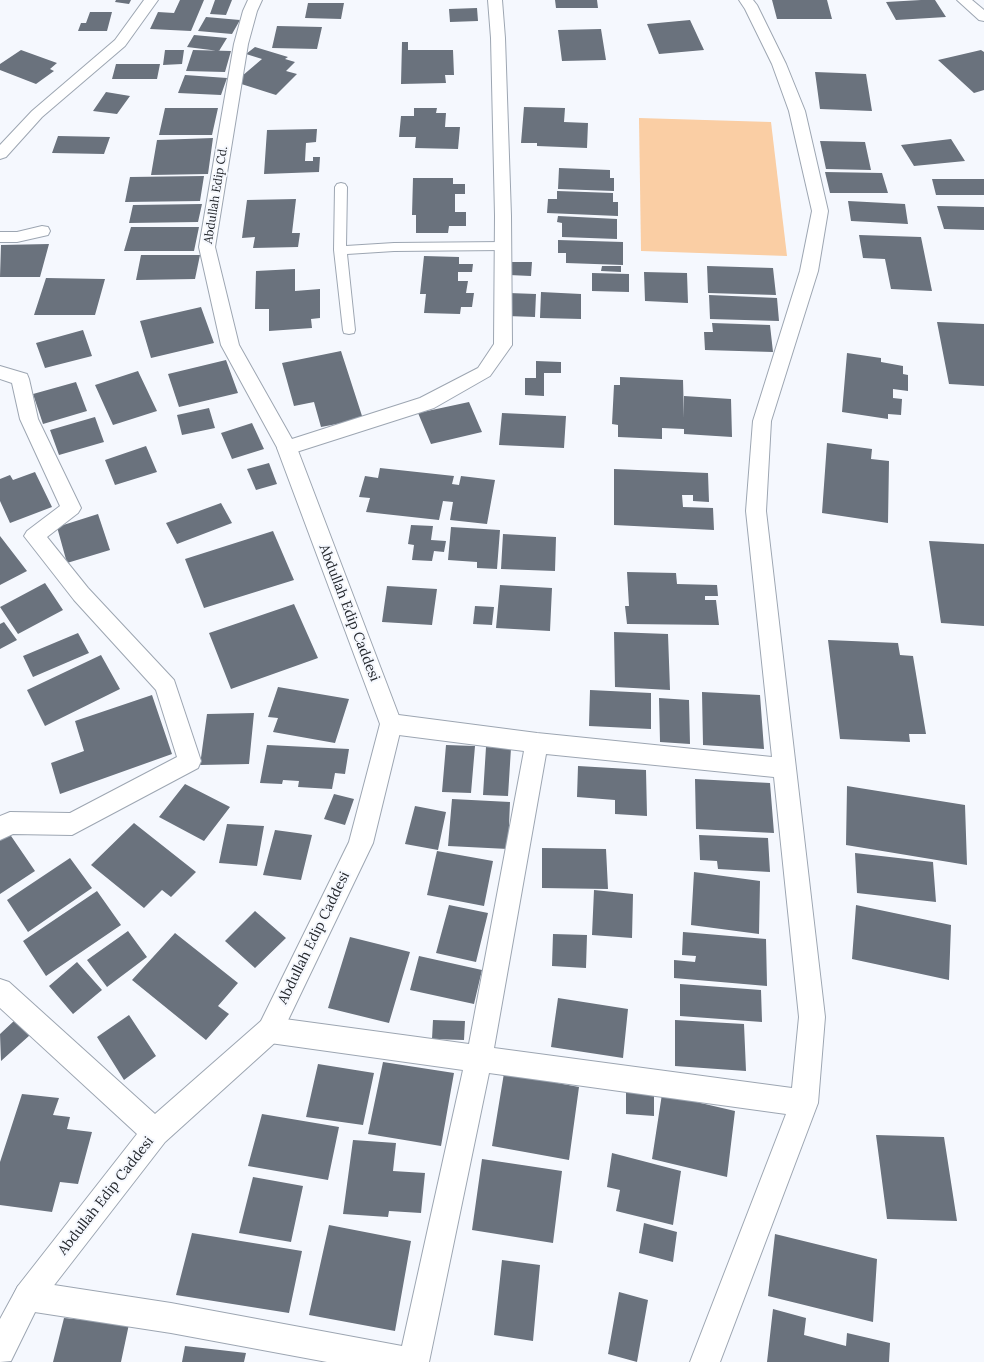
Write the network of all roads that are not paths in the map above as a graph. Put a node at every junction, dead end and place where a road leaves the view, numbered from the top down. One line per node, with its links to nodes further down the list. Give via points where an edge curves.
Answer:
1 (151, 0): 7 (street, via 120,43 38,114)
2 (255, 0): 15 (street, Abdullah Edip Cd., via 241,44 207,247 230,346)
3 (495, 0): 11 (street)
4 (746, 0): 18 (street, via 779,64 797,111 820,211 809,271 762,421 760,436 756,511)
5 (964, 0): 6 (street)
6 (982, 13)
7 (0, 154)
8 (341, 187): 12 (lane)
9 (42, 231): 10 (street, via 17,237)
10 (0, 237)
11 (503, 246): 12 (lane); 15 (street, via 503,345 484,372 427,403)
12 (340, 250): 13 (lane)
13 (349, 330)
14 (0, 372): 19 (street, via 20,379 29,419 70,508 34,536 81,594 166,686 190,761 72,824 10,823)
15 (287, 448): 16 (street, Abdullah Edip Caddesi)
16 (392, 724): 17 (street); 21 (street, Abdullah Edip Caddesi, via 360,843)
17 (537, 743): 18 (street); 22 (street)
18 (783, 768): 23 (street, via 812,1017)
19 (0, 829)
20 (0, 991): 24 (street)
21 (270, 1030): 22 (street); 24 (street, Abdullah Edip Caddesi)
22 (479, 1059): 23 (street); 28 (street)
23 (804, 1102): 29 (street)
24 (155, 1132): 25 (street, Abdullah Edip Caddesi)
25 (28, 1296): 26 (street, Abdullah Edip Caddesi); 27 (street, via 171,1318)
26 (0, 1350)
27 (408, 1362)
28 (414, 1362)
29 (704, 1362)

